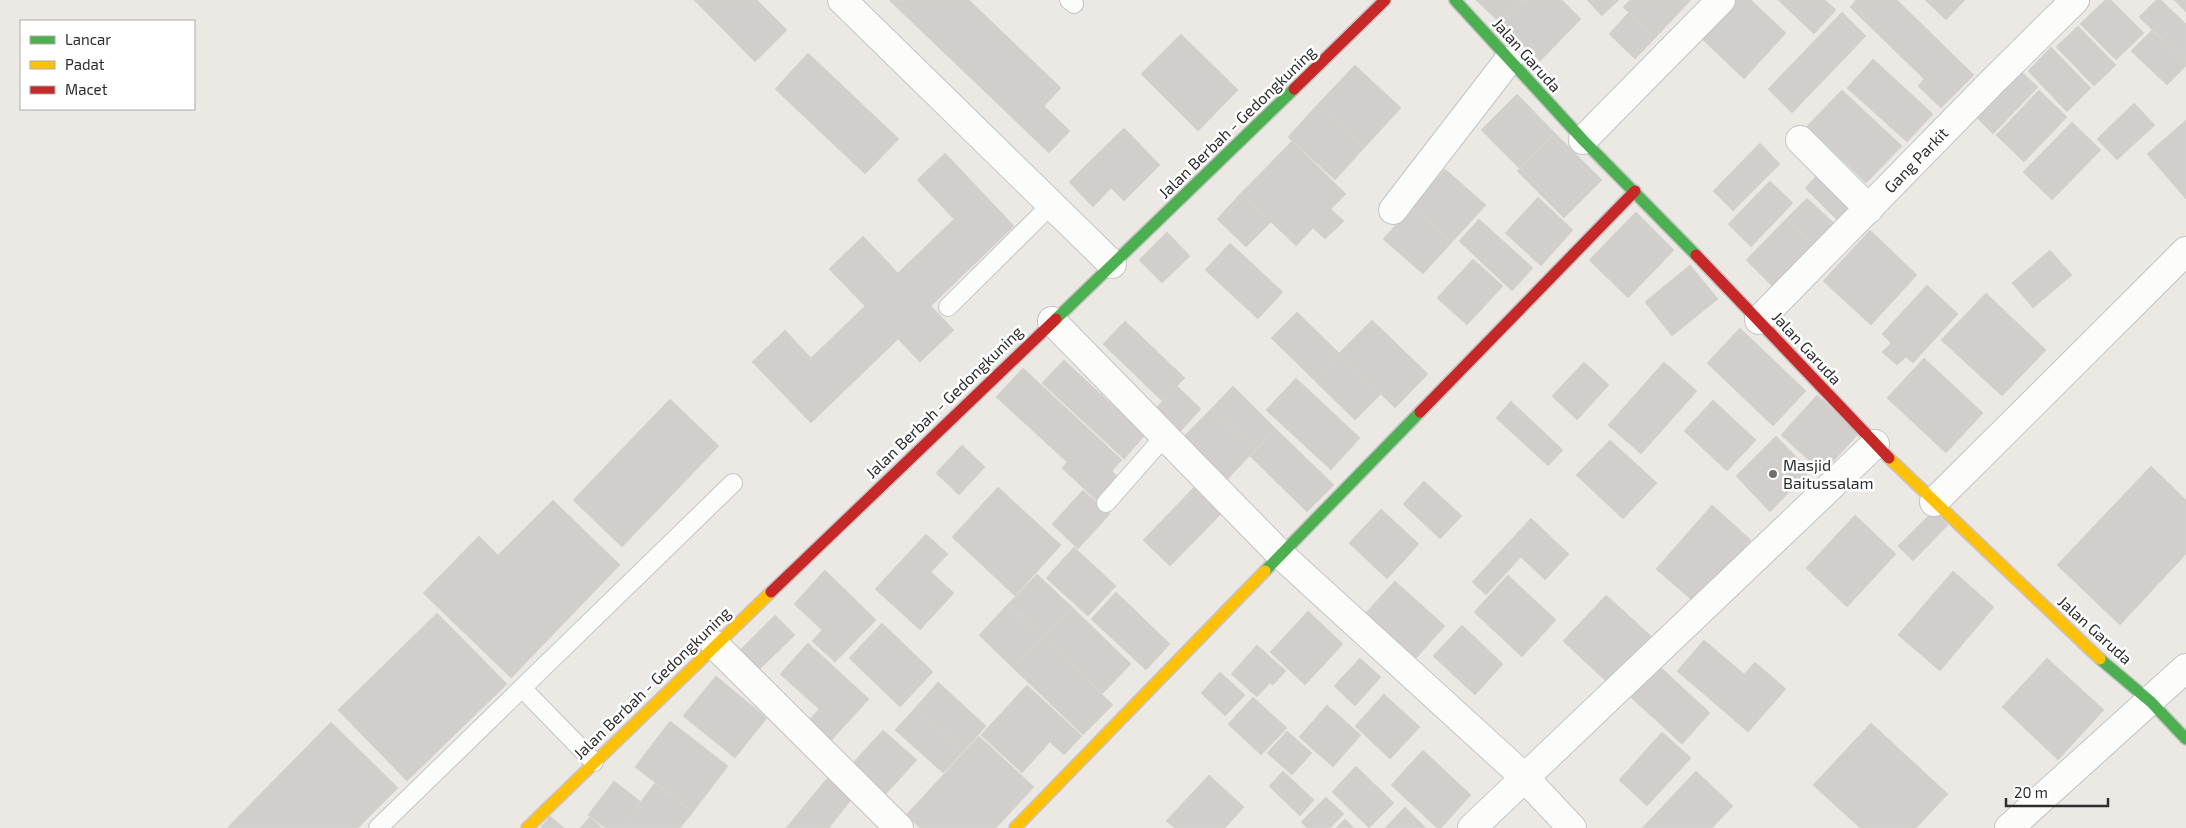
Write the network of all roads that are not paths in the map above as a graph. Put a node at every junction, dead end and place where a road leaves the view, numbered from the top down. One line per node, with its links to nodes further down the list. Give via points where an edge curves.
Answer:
1 (842, 0): 10 (street)
2 (1385, 0): 14 (street, Jalan Berbah - Gedongkuning)
3 (1455, 0): 6 (street, Jalan Garuda)
4 (1721, 0): 7 (street)
5 (2074, 0): 11 (street, Gang Parkit)
6 (1508, 61): 7 (street, Jalan Garuda); 12 (street)
7 (1583, 140): 9 (street, Jalan Garuda)
8 (1800, 140): 11 (street)
9 (1634, 191): 16 (street, Jalan Garuda); 23 (street)
10 (1051, 205): 14 (street); 15 (lane)
11 (1869, 208): 16 (street, Gang Parkit)
12 (1393, 210)
13 (2186, 251): 21 (street)
14 (1112, 264): 17 (street, Jalan Berbah - Gedongkuning)
15 (948, 307)
16 (1759, 320): 19 (street, Jalan Garuda)
17 (1052, 321): 18 (street); 24 (street, Jalan Berbah - Gedongkuning)
18 (1164, 438): 22 (lane); 23 (street)
19 (1875, 444): 21 (street, Jalan Garuda); 30 (street)
20 (733, 483): 26 (lane)
21 (1934, 502): 27 (street, Jalan Garuda, via 2093,653)
22 (1106, 503)
23 (1281, 555): 30 (street); 34 (street)
24 (715, 644): 29 (street, Jalan Berbah - Gedongkuning); 33 (street)
25 (2186, 668): 27 (street)
26 (522, 688): 29 (lane); 31 (lane)
27 (2151, 702): 28 (street, Jalan Garuda); 37 (street)
28 (2186, 739)
29 (594, 762): 32 (street, Jalan Berbah - Gedongkuning)
30 (1524, 777): 35 (street); 36 (street)
31 (378, 828)
32 (527, 828)
33 (899, 828)
34 (1015, 828)
35 (1472, 828)
36 (1572, 828)
37 (2009, 828)

